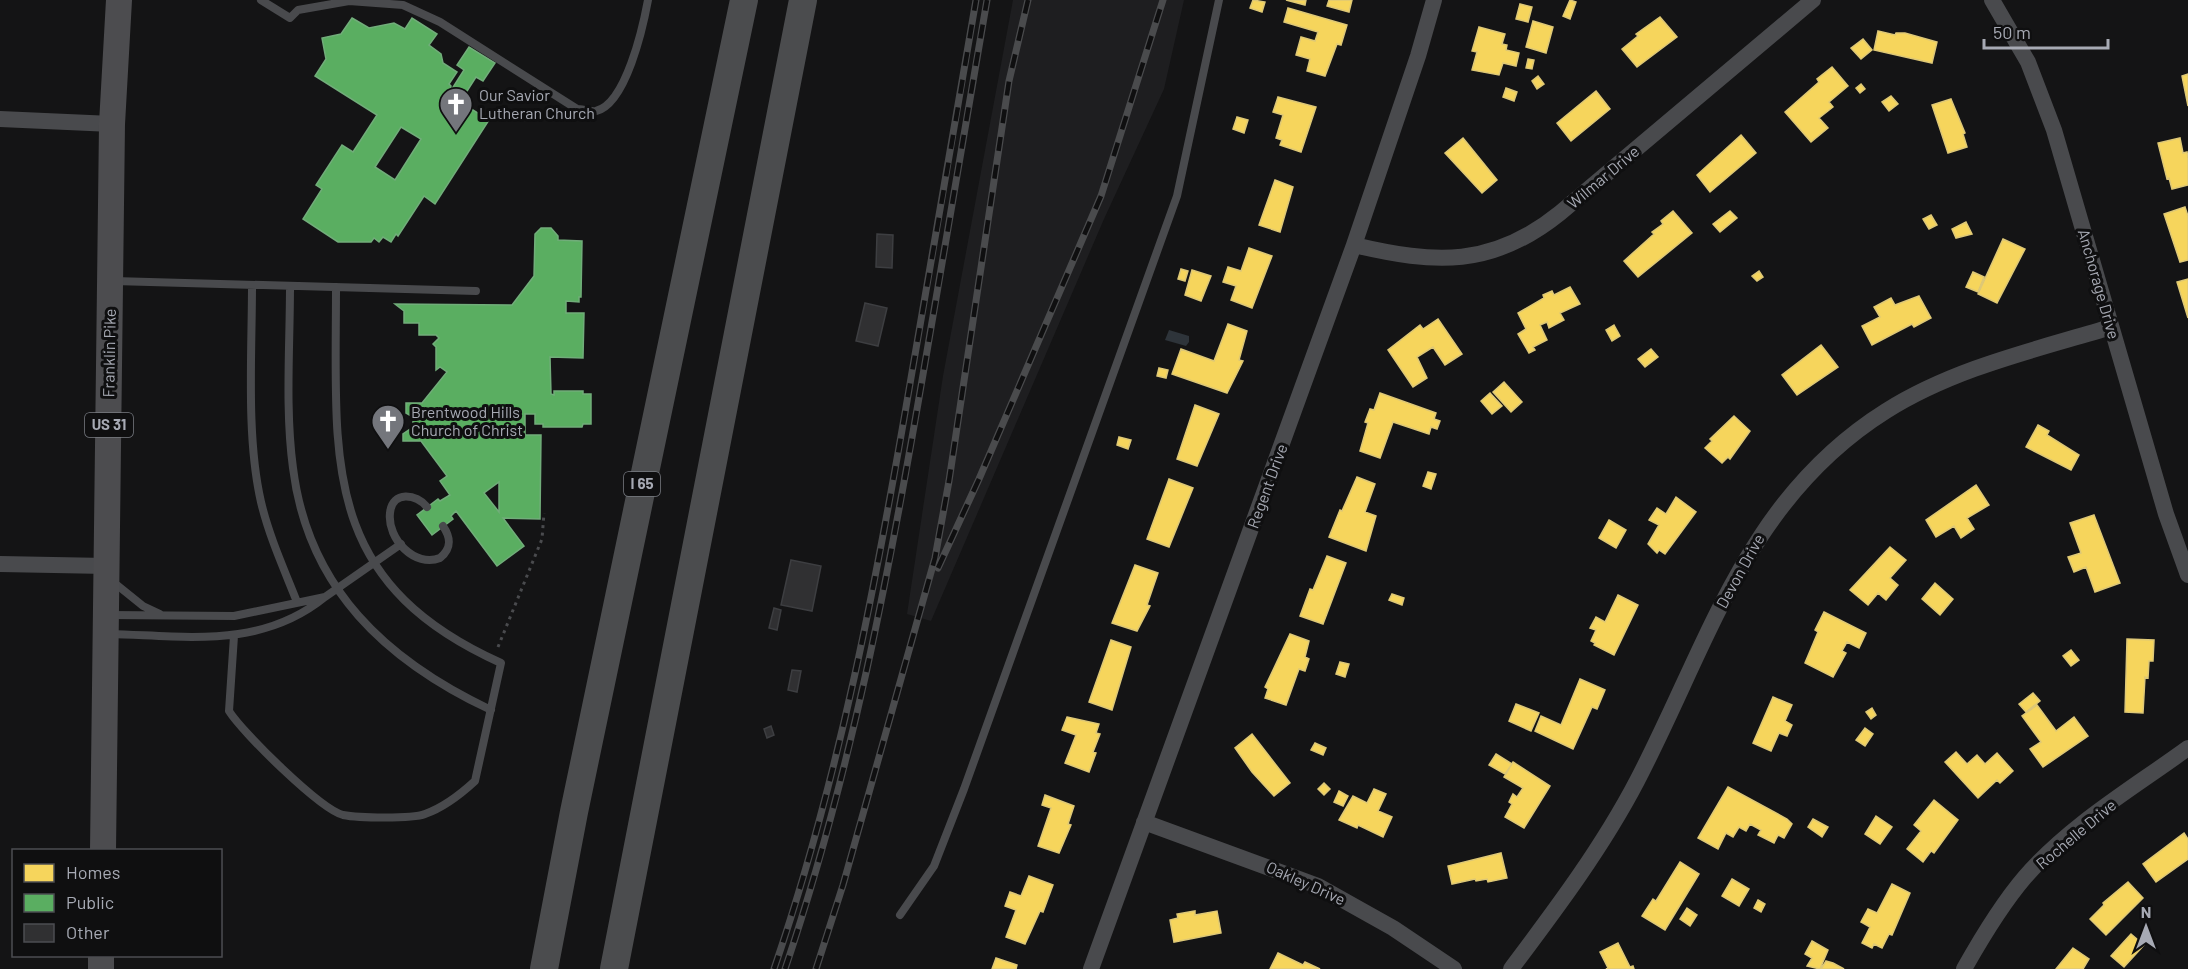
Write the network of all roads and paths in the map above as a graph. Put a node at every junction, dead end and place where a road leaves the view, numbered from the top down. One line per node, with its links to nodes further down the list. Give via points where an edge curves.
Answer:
1 (118, 0): 11 (main road, Franklin Pike / US 31)
2 (261, 0): 3 (lane, via 290,18 298,10 349,1 403,5 440,22 577,109 595,112 612,102 640,40)
3 (648, 0)
4 (744, 0): 39 (highway, I 65)
5 (803, 0): 40 (highway)
6 (1219, 0): 38 (lane, via 1182,174 1153,264 942,847 924,884)
7 (1434, 0): 12 (street, Regent Drive)
8 (1813, 0): 12 (street, Wilmar Drive, via 1560,213 1523,238 1484,254 1440,260)
9 (1992, 0): 18 (street, Anchorage Drive, via 2028,62 2050,120)
10 (0, 119): 11 (street)
11 (112, 124): 13 (main road, Franklin Pike / US 31)
12 (1354, 245): 36 (street, Regent Drive)
13 (110, 281): 14 (lane); 25 (main road, Franklin Pike / US 31)
14 (252, 285): 15 (lane); 29 (lane, via 257,480 270,534)
15 (290, 286): 16 (lane); 27 (lane, via 293,471 307,526)
16 (336, 287): 17 (lane); 23 (lane, via 341,474 354,523)
17 (476, 291)
18 (2111, 327): 26 (street, Anchorage Drive); 43 (street, Devon Drive, via 1999,361 1919,393 1856,433 1798,485 1768,522 1727,592 1648,759 1607,833)
19 (428, 507): 22 (lane, via 413,496 401,497 392,505 390,521)
20 (544, 513): 33 (path, via 542,539)
21 (443, 526): 22 (lane, via 450,539 441,558 423,560)
22 (400, 544): 23 (lane)
23 (374, 563): 27 (lane); 33 (lane, via 416,612)
24 (0, 564): 25 (street)
25 (107, 572): 30 (lane, via 143,606); 31 (main road, Franklin Pike / US 31)
26 (2188, 575)
27 (337, 588): 28 (lane); 34 (lane, via 364,624 410,665)
28 (325, 597): 29 (lane); 32 (lane, via 306,613)
29 (297, 602): 30 (lane, via 234,616)
30 (164, 615): 31 (lane)
31 (106, 624): 32 (lane); 37 (main road, Franklin Pike / US 31)
32 (234, 636): 34 (lane, via 229,711 278,765 342,815 425,814 471,784 478,775)
33 (493, 659): 34 (lane, via 501,663)
34 (491, 710)
35 (2188, 748): 44 (street, Rochelle Drive, via 2091,818 2041,860 2008,898)
36 (1144, 822): 41 (street, Regent Drive); 42 (street, Oakley Drive, via 1318,886 1393,928)
37 (103, 849)
38 (900, 915)
39 (544, 969)
40 (614, 969)
41 (1090, 969)
42 (1454, 969)
43 (1511, 969)
44 (1964, 969)

